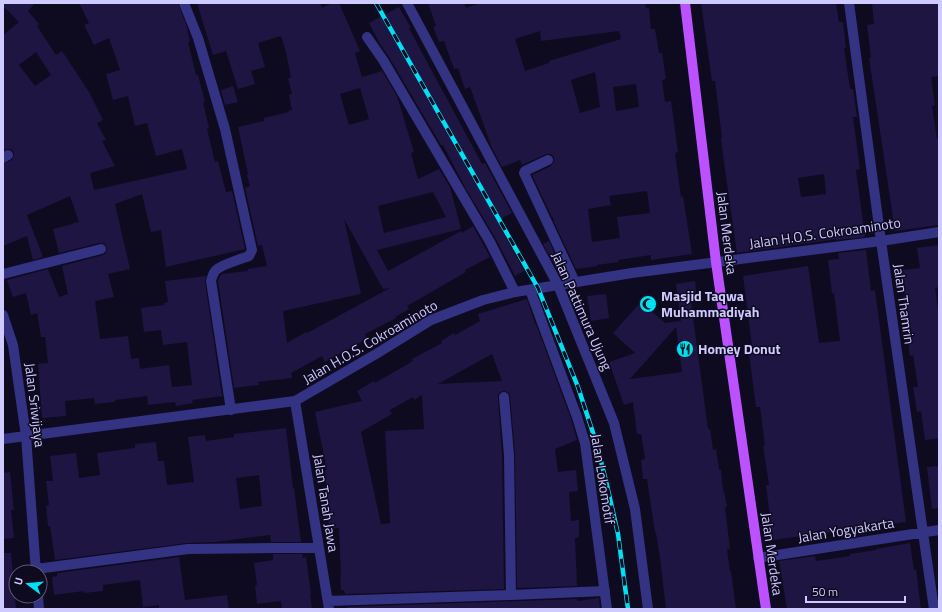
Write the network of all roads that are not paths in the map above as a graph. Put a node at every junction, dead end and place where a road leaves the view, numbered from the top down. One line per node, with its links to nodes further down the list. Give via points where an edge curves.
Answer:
1 (184, 3): 19 (street, via 198,38 225,129 252,250 250,256 216,270 211,281)
2 (407, 3): 13 (street, Jalan Pattimura Ujung)
3 (684, 3): 10 (main road, Jalan Merdeka)
4 (849, 3): 8 (street, Jalan Thamrin)
5 (366, 37): 15 (street, via 383,60 490,242)
6 (548, 160): 12 (street, via 524,173)
7 (939, 232): 8 (street, Jalan H.O.S. Cokroaminoto)
8 (881, 240): 10 (street, Jalan H.O.S. Cokroaminoto); 23 (street, Jalan Thamrin)
9 (101, 249): 11 (street)
10 (716, 262): 12 (street, Jalan H.O.S. Cokroaminoto); 25 (main road, Jalan Merdeka)
11 (3, 274)
12 (575, 282): 13 (street, Jalan H.O.S. Cokroaminoto)
13 (558, 285): 14 (street, Jalan H.O.S. Cokroaminoto); 32 (street, Jalan Pattimura Ujung, via 614,423 635,509)
14 (530, 290): 15 (street, Jalan H.O.S. Cokroaminoto); 28 (street, Jalan Lokomotif, via 585,443)
15 (515, 292): 18 (street, Jalan H.O.S. Cokroaminoto, via 483,300 432,320)
16 (3, 315): 20 (street, Jalan Sriwijaya, via 13,345)
17 (504, 397): 29 (street, via 509,455)
18 (296, 402): 19 (street, Jalan H.O.S. Cokroaminoto); 24 (street, Jalan Tanah Jawa)
19 (231, 410): 20 (street, Jalan H.O.S. Cokroaminoto)
20 (26, 436): 21 (street, Jalan H.O.S. Cokroaminoto); 26 (street, Jalan Sriwijaya)
21 (3, 439)
22 (939, 530): 23 (street, Jalan Yogyakarta)
23 (923, 532): 25 (street, Jalan Yogyakarta); 34 (street, Jalan Thamrin)
24 (319, 548): 27 (street, via 188,549); 30 (street, Jalan Tanah Jawa)
25 (758, 558): 33 (main road, Jalan Merdeka)
26 (35, 564)
27 (48, 569)
28 (605, 591): 29 (street); 31 (street, Jalan Lokomotif)
29 (511, 595): 30 (street)
30 (329, 605)
31 (607, 609)
32 (648, 609)
33 (766, 609)
34 (934, 609)

